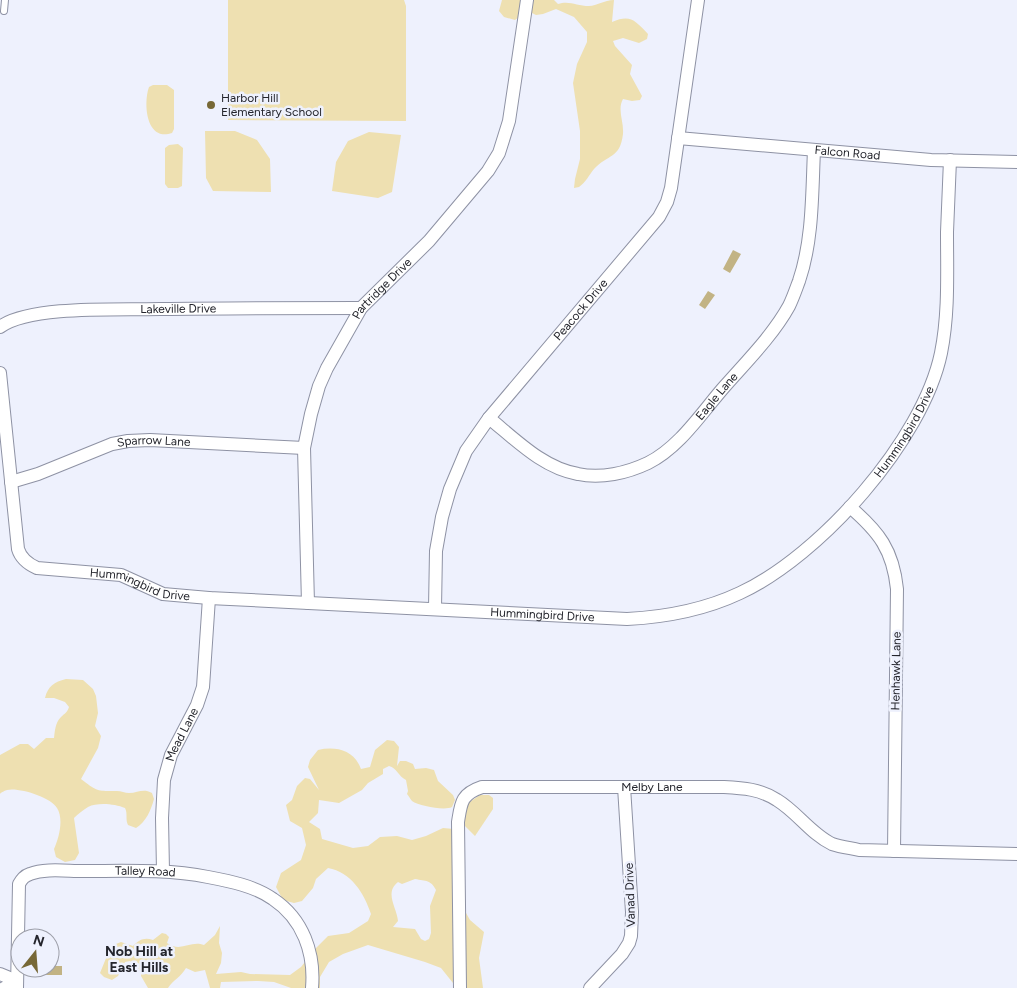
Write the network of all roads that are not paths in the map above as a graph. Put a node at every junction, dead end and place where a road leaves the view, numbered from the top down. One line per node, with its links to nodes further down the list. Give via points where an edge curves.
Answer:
1 (5, 0): 4 (lane)
2 (527, 0): 9 (street, Partridge Drive, via 509,121 499,152 488,171 429,241)
3 (698, 0): 5 (street, Peacock Drive)
4 (4, 11)
5 (678, 138): 6 (street, Falcon Road); 12 (street, Peacock Drive, via 671,188 659,217)
6 (814, 150): 7 (street, Falcon Road); 12 (street, Eagle Lane, via 806,248 789,305 750,358 666,451 626,472 580,475 541,460)
7 (950, 160): 8 (street, Falcon Road); 15 (street, Hummingbird Drive, via 946,321 931,386 892,456)
8 (1017, 162)
9 (361, 308): 10 (street, Lakeville Drive, via 57,311 16,318); 13 (street, Partridge Drive, via 327,368 311,414)
10 (0, 327)
11 (0, 373): 14 (street, Hummingbird Drive)
12 (489, 418): 18 (street, Peacock Drive, via 466,451 442,516 436,551)
13 (304, 448): 14 (street, Sparrow Lane, via 128,441 97,449); 17 (street, Partridge Drive)
14 (11, 482): 16 (street, Hummingbird Drive, via 18,548 30,565 121,575 163,594)
15 (850, 507): 18 (street, Hummingbird Drive, via 807,549 777,572 740,593 701,608 655,618 627,619); 20 (street, Henhawk Lane, via 876,532 890,555 895,572)
16 (209, 598): 17 (street, Hummingbird Drive); 22 (street, Mead Lane, via 203,687 171,755 164,780)
17 (308, 602): 18 (street, Hummingbird Drive)
18 (435, 608)
19 (624, 787): 20 (street, Melby Lane, via 724,787 760,791 776,799 831,843 859,850); 27 (street, Melby Lane, via 482,787 465,796 458,822); 28 (street, Vanad Drive, via 631,936 622,954)
20 (894, 851): 21 (street, Melby Lane)
21 (1017, 854)
22 (163, 871): 24 (street, Talley Road, via 49,871 22,878 18,891); 26 (street, Talley Road, via 228,881 264,894 281,905 299,925 308,945)
23 (0, 974): 24 (street)
24 (17, 985): 25 (street)
25 (4, 988)
26 (312, 988)
27 (460, 988)
28 (590, 988)

